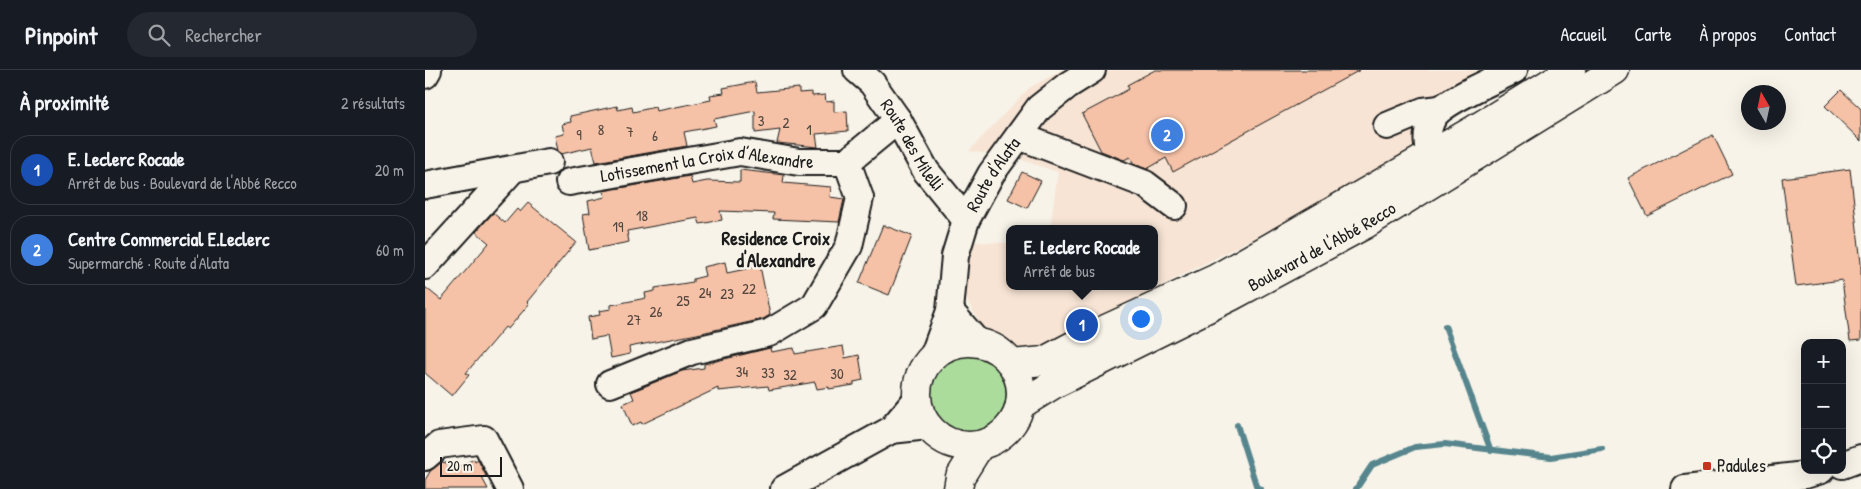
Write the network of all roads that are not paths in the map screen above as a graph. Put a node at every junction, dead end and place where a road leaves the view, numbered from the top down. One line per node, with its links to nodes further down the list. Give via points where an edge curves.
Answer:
1 (428, 70): 7 (street)
2 (857, 70): 9 (street, Route des Milelli, via 872,83)
3 (1092, 70): 11 (street, Route d'Alata, via 1068,84 1039,108)
4 (1514, 70): 8 (street)
5 (1571, 70): 12 (main road, Boulevard de l'Abbé Recco)
6 (1615, 70): 27 (main road, Boulevard de l'Abbé Recco, via 1364,225 1232,296 1054,384)
7 (425, 75)
8 (1440, 109): 10 (street, via 1423,111); 12 (street, via 1427,135)
9 (898, 120): 14 (street); 19 (street, Route des Milelli, via 926,171)
10 (1387, 126)
11 (1019, 136): 18 (street, via 1145,184); 19 (street, Route d'Alata, via 991,174)
12 (1430, 155): 24 (main road, Boulevard de l'Abbé Recco, via 1217,278 1044,360)
13 (549, 162): 15 (street)
14 (847, 162): 16 (street, Lotissement la Croix d’Alexandre, via 799,162 740,152); 25 (street, via 860,198 849,246 814,306 769,333 692,351)
15 (513, 169): 17 (street); 20 (street)
16 (569, 182)
17 (425, 185)
18 (1174, 206)
19 (966, 220): 21 (street, Route d'Alata, via 955,256)
20 (425, 266)
21 (950, 310): 22 (street); 23 (street, Route d'Alata)
22 (977, 342): 23 (main road, via 953,345); 24 (main road, via 1003,354)
23 (933, 357): 26 (main road, via 923,369)
24 (1012, 364): 27 (main road, via 1019,377)
25 (610, 384)
26 (917, 399): 28 (main road); 29 (street)
27 (1020, 405): 31 (main road, via 1006,431)
28 (928, 426): 29 (street); 30 (main road)
29 (891, 430): 39 (street)
30 (951, 443): 31 (main road); 36 (main road)
31 (980, 445): 36 (main road)
32 (425, 456): 38 (street, via 439,445 483,439)
33 (1861, 458): 34 (street)
34 (1846, 463)
35 (1811, 474): 37 (street)
36 (959, 483)
37 (1790, 483): 40 (street)
38 (510, 489)
39 (784, 489)
40 (1685, 489)

